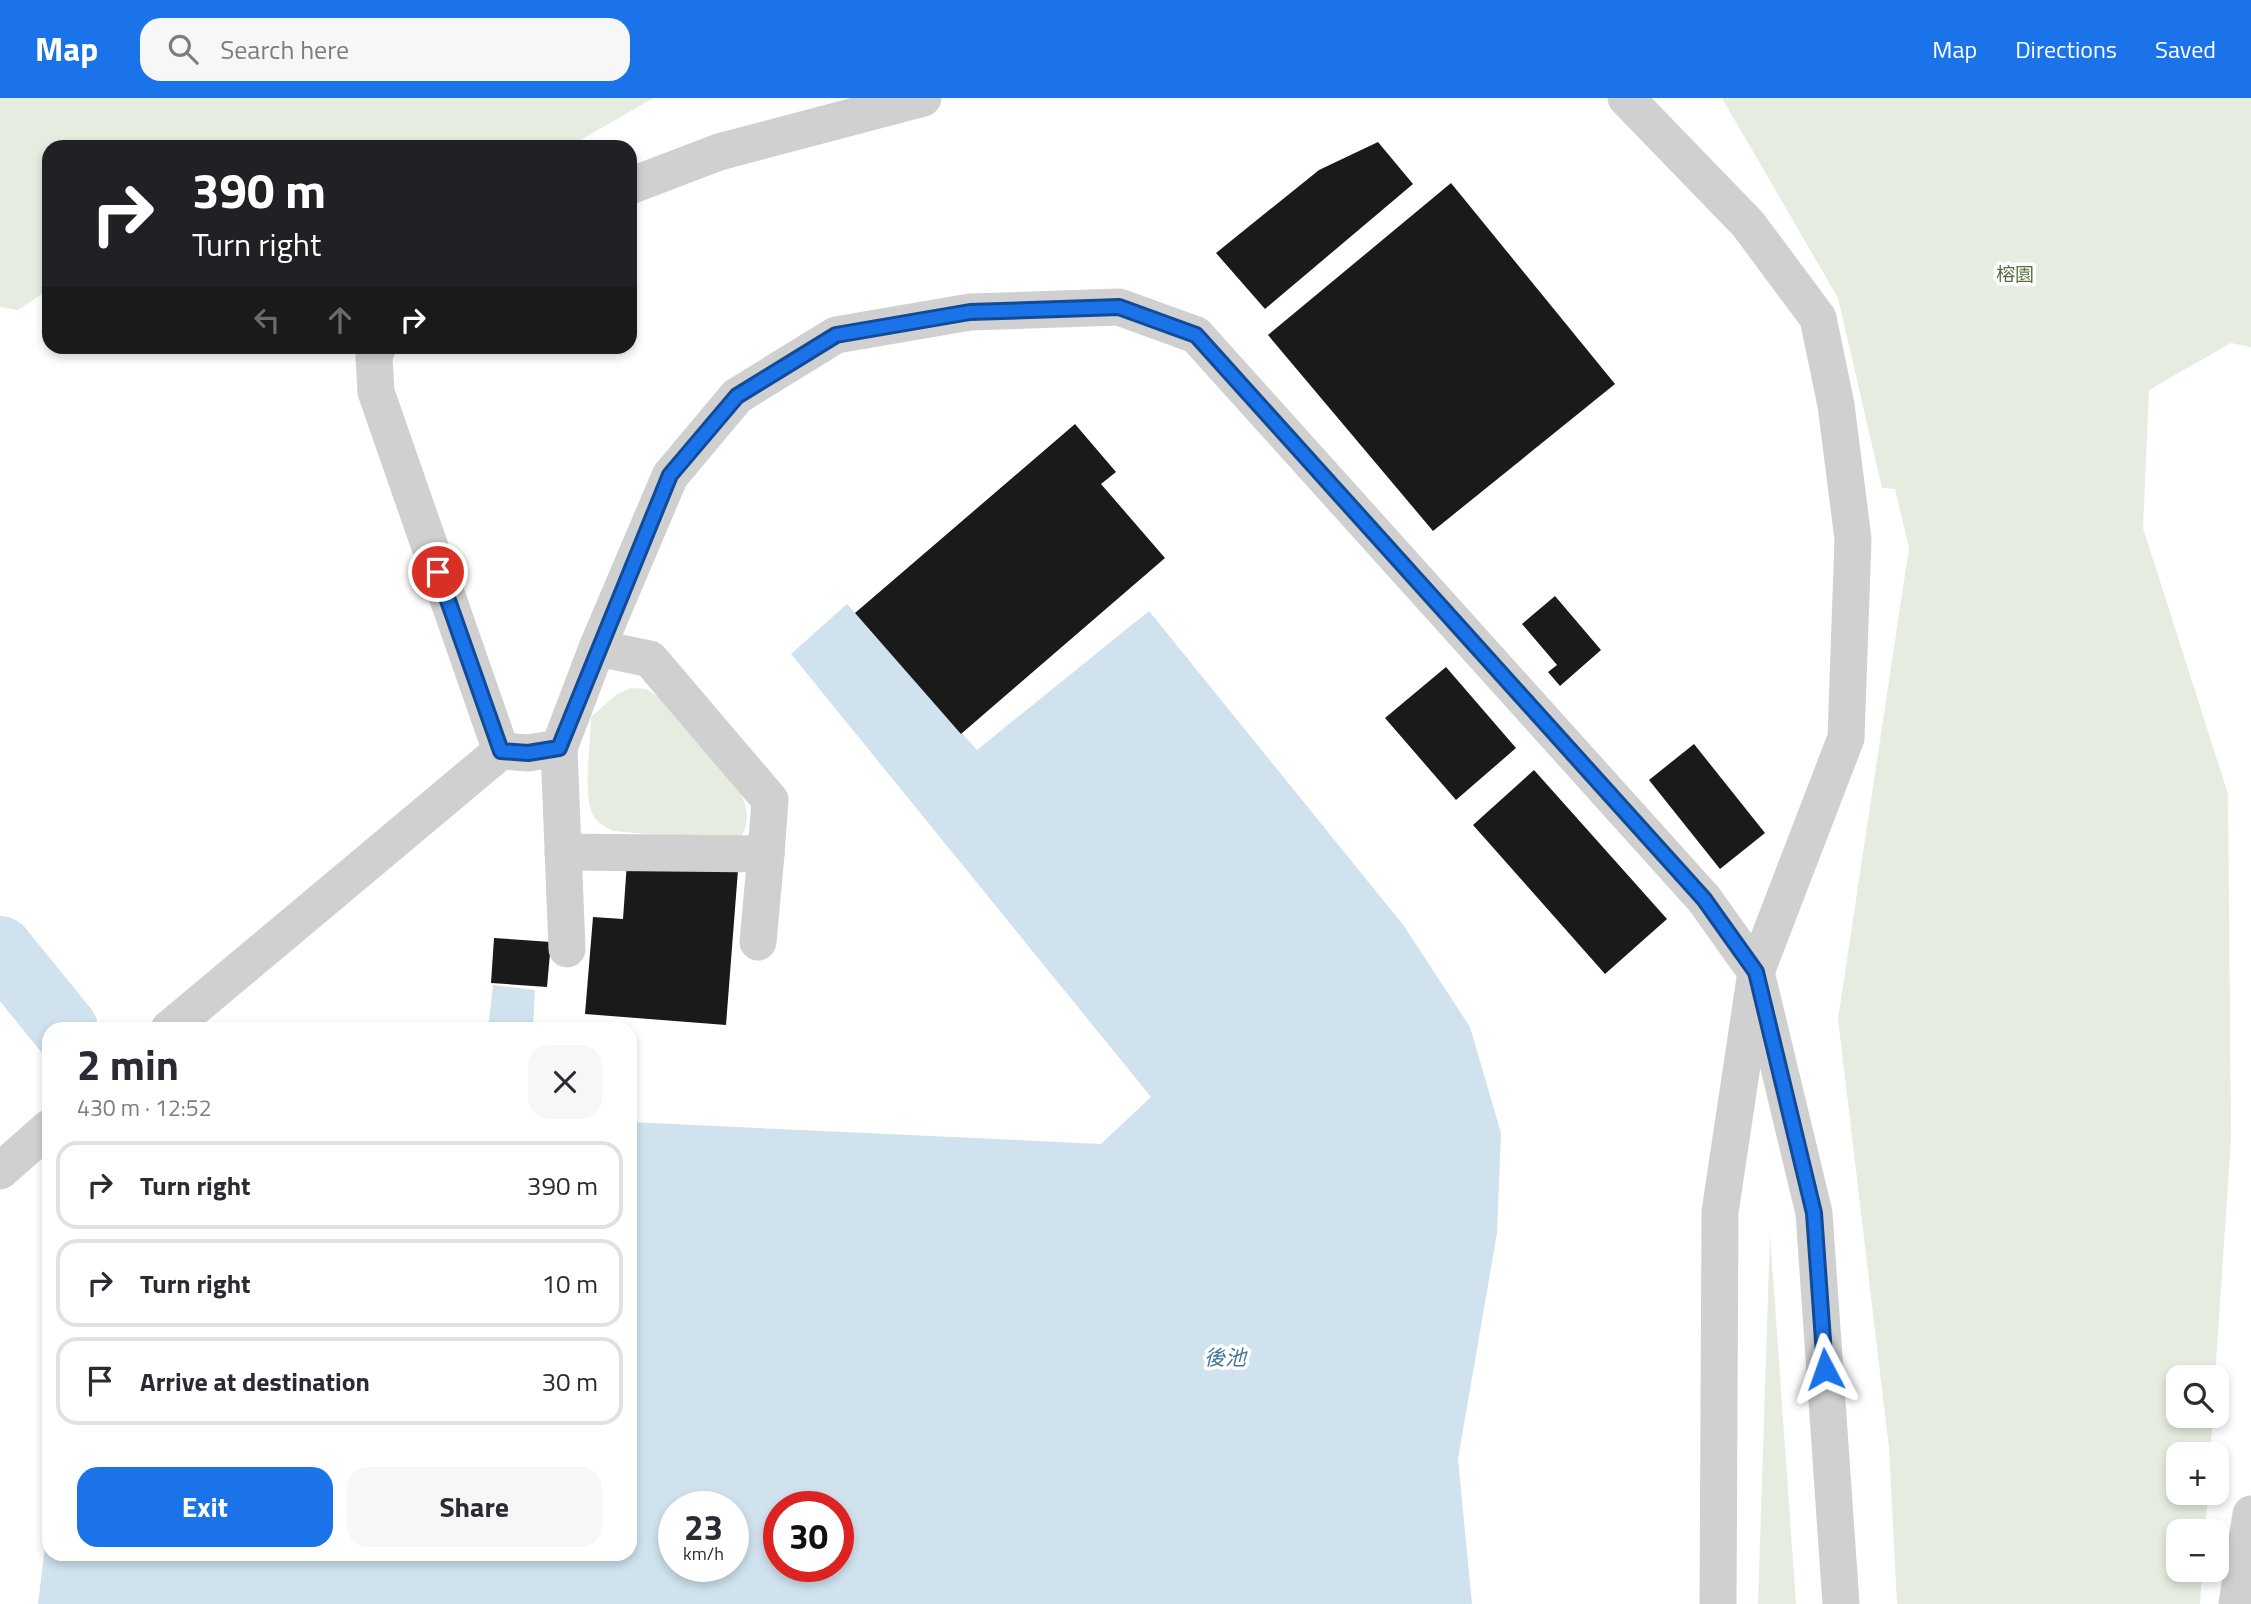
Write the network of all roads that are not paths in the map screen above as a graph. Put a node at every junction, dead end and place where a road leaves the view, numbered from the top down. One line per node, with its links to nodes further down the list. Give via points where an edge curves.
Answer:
1 (923, 98): 3 (street, via 719,152)
2 (1626, 98): 12 (street, via 1748,224 1818,318 1836,405 1853,539 1846,738)
3 (637, 184)
4 (375, 354): 7 (street, via 376,392)
5 (597, 648): 6 (street); 9 (street, via 650,659 770,800); 12 (street, via 670,475 737,396 836,335 970,312 1119,307 1196,335 1704,899)
6 (559, 748): 7 (street); 8 (street)
7 (501, 751): 13 (street)
8 (563, 852): 9 (street); 11 (street)
9 (766, 854): 10 (street)
10 (758, 942)
11 (567, 949)
12 (1756, 972): 17 (street, via 1720,1213); 18 (street, via 1814,1213)
13 (177, 1022)
14 (42, 1134): 15 (street)
15 (0, 1171)
16 (2251, 1514): 19 (street)
17 (1718, 1604)
18 (1841, 1604)
19 (2237, 1604)

